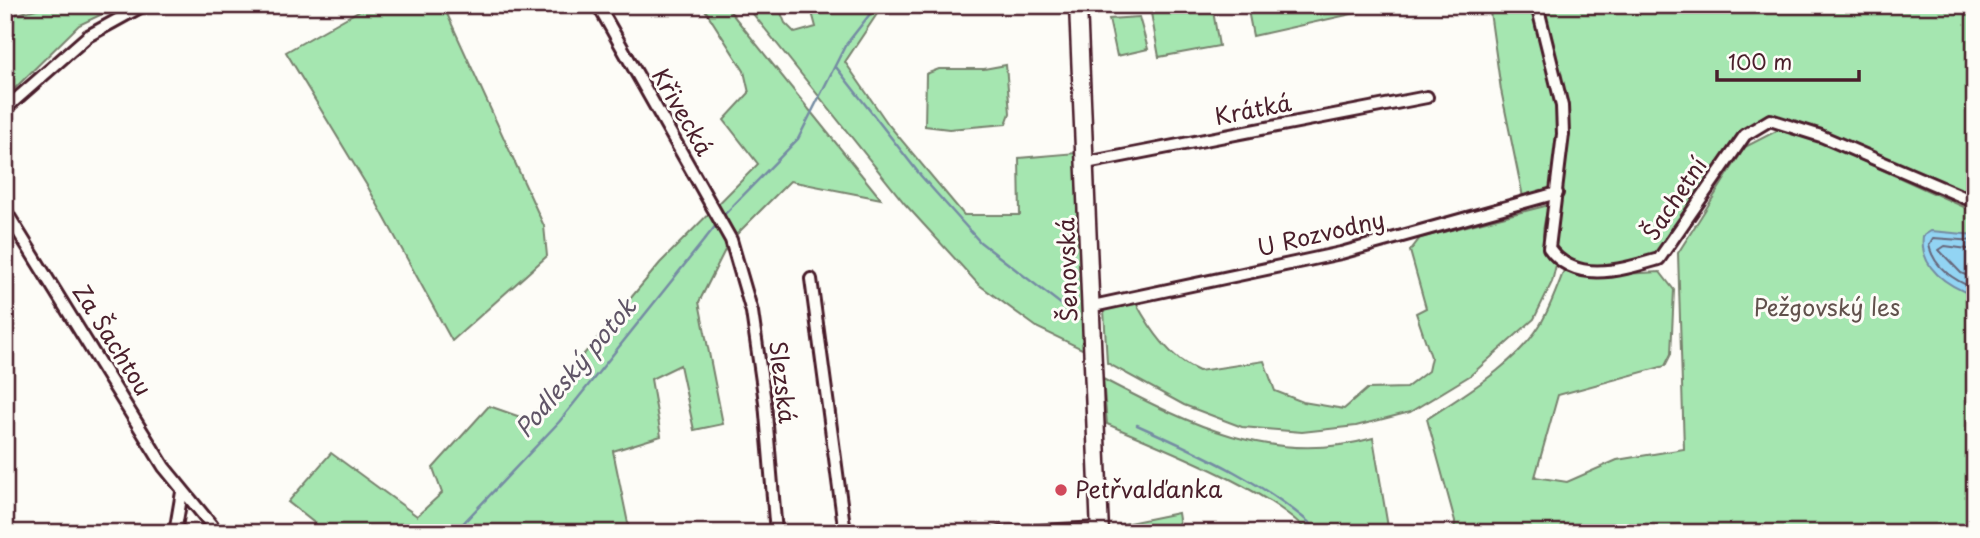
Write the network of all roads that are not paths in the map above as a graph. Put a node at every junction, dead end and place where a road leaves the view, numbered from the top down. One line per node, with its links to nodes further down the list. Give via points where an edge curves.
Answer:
1 (144, 5): 6 (street, via 88,36)
2 (598, 5): 11 (street, Křivecká)
3 (1077, 5): 7 (main road, Šenovská)
4 (1537, 5): 8 (street, Šachetní, via 1562,106)
5 (1427, 97): 7 (street, Krátká)
6 (5, 109)
7 (1086, 163): 13 (main road, Šenovská)
8 (1557, 193): 9 (street, Šachetní, via 1549,248 1560,263 1581,271 1614,270 1659,259 1745,135 1770,120 1821,136); 13 (street, U Rozvodny, via 1340,253)
9 (1975, 202)
10 (5, 210): 14 (street, Za Šachtou)
11 (730, 240): 18 (street, Slezská, via 752,312)
12 (811, 279): 19 (street, Slezská)
13 (1093, 306): 15 (main road, Šenovská)
14 (182, 492): 16 (street); 17 (street, Za Šachtou)
15 (1100, 531): 20 (street)
16 (175, 533)
17 (218, 533)
18 (776, 533)
19 (845, 533)
20 (999, 533)

